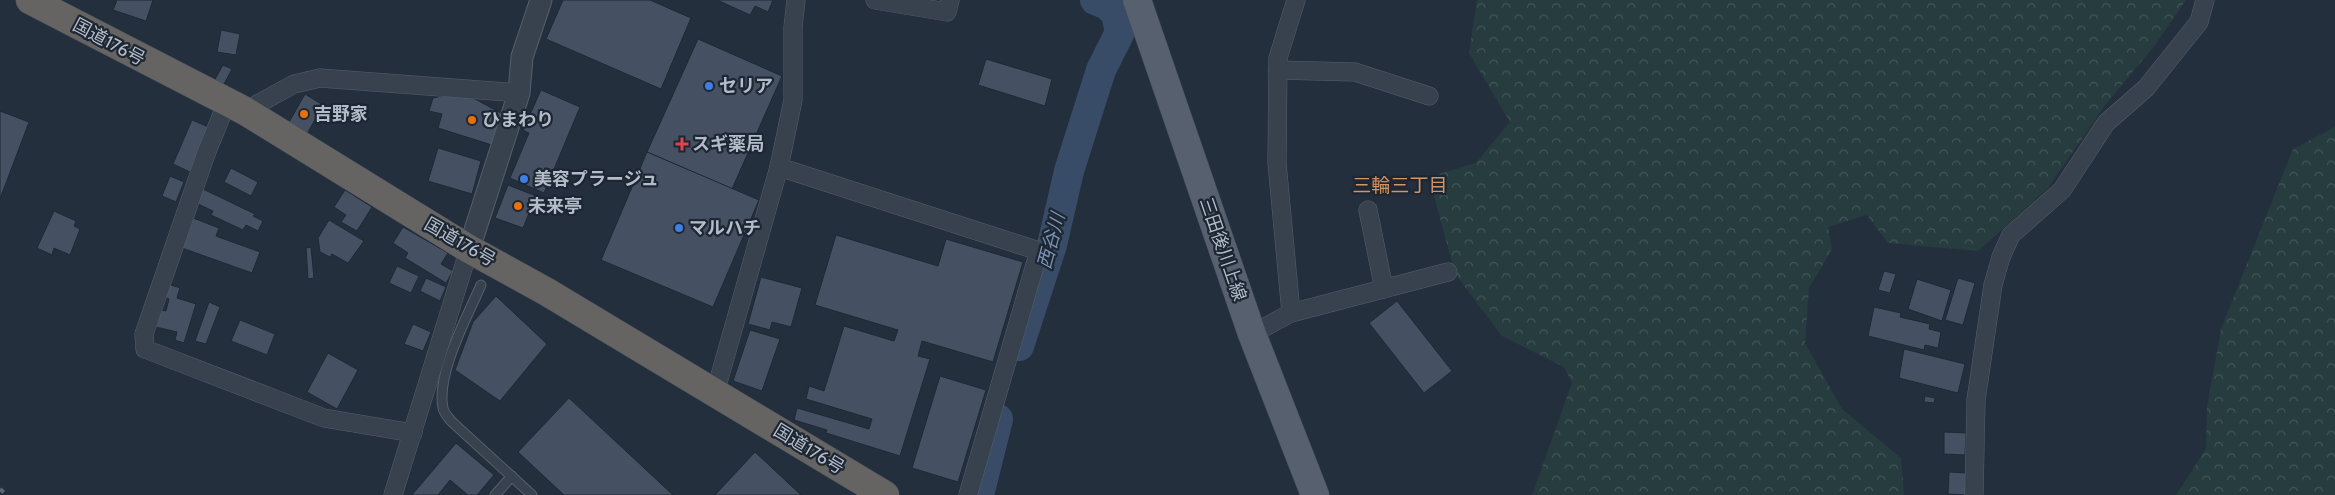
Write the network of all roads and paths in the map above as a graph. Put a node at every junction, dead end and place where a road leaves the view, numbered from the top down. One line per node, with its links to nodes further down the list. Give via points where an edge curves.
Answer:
1 (30, 0): 13 (highway, 国道176号)
2 (540, 0): 11 (street, via 522,57)
3 (796, 0): 14 (street, via 793,100)
4 (876, 0): 9 (street)
5 (950, 0): 9 (street, via 947,12)
6 (1137, 0): 21 (main road, 三田後川上線)
7 (1296, 0): 10 (street, via 1278,58)
8 (2205, 0): 31 (street, via 2199,22 2152,80 2106,123 2062,190 2011,235 2004,250 1993,285 1976,400)
9 (908, 3)
10 (1278, 70): 12 (street, via 1355,72); 20 (street, via 1277,163)
11 (519, 93): 13 (street, via 320,78 294,84); 16 (street)
12 (1429, 96)
13 (236, 107): 16 (highway, 国道176号); 23 (street, via 206,154 144,334 145,349 324,418)
14 (779, 166): 22 (street); 29 (street, via 1039,251)
15 (1368, 210): 19 (street)
16 (469, 249): 22 (highway, 国道176号); 23 (street)
17 (1448, 272): 19 (street)
18 (481, 285): 24 (lane, via 455,344 441,389 443,410)
19 (1384, 288): 20 (street)
20 (1291, 313): 21 (street)
21 (1252, 334): 30 (main road, 三田後川上線)
22 (715, 393): 28 (highway, 国道176号)
23 (413, 433): 25 (street)
24 (512, 476): 26 (lane); 27 (lane)
25 (393, 495)
26 (495, 495)
27 (532, 495)
28 (885, 495)
29 (968, 495)
30 (1315, 495)
31 (1974, 495)

